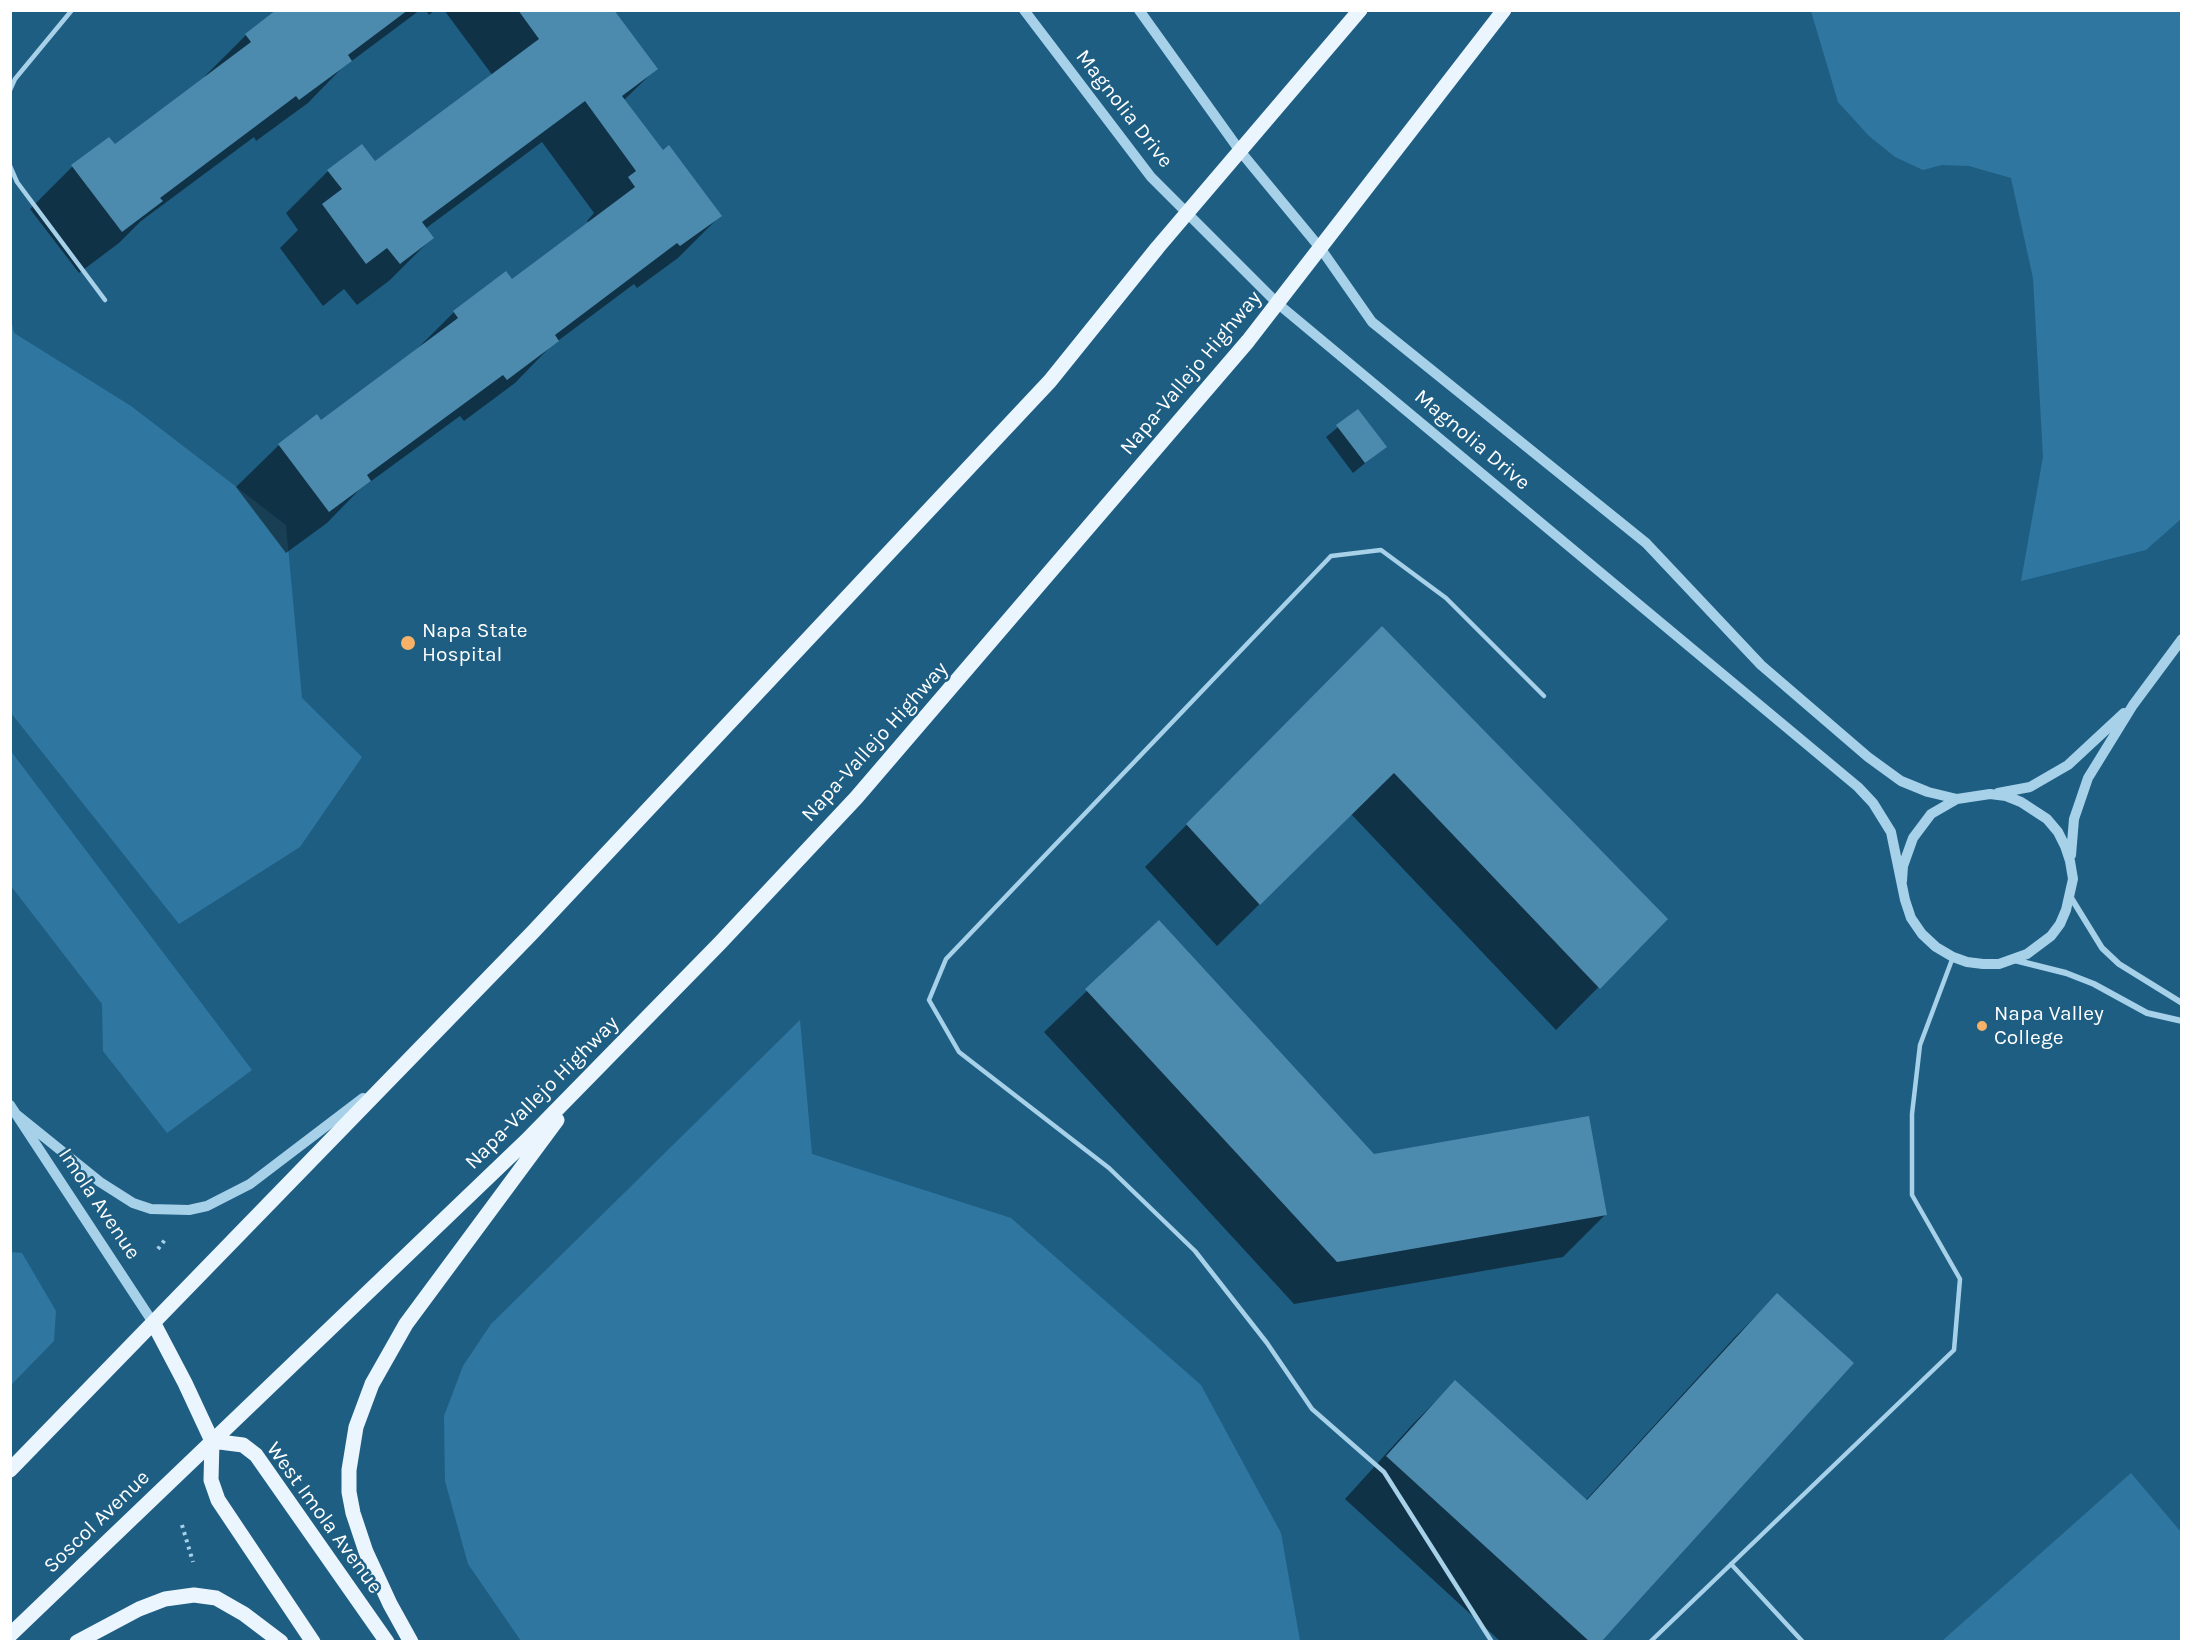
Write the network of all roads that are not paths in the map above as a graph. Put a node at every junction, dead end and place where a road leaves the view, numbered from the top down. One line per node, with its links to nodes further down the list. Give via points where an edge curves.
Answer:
1 (72, 10): 6 (lane)
2 (1024, 10): 9 (street, Magnolia Drive, via 1151,177)
3 (1139, 10): 7 (street, Magnolia Drive)
4 (1360, 10): 7 (main road)
5 (1503, 10): 10 (main road, Napa-Vallejo Highway)
6 (10, 90)
7 (1240, 150): 9 (main road); 10 (street, Magnolia Drive)
8 (10, 166): 11 (lane, via 17,182)
9 (1187, 213): 12 (street, Magnolia Drive); 25 (main road, via 1042,389)
10 (1321, 249): 12 (main road, Napa-Vallejo Highway); 17 (street, Magnolia Drive, via 1372,322 1646,543 1761,665 1901,781)
11 (105, 300)
12 (1277, 303): 19 (street, Magnolia Drive, via 1858,787 1891,832); 26 (main road, Napa-Vallejo Highway, via 1241,350 856,798)
13 (2181, 639): 15 (street)
14 (1544, 696): 38 (lane, via 1446,598 1381,550 1331,556 946,959 929,1000 959,1052 1109,1168 1195,1251 1312,1409 1384,1472)
15 (2133, 705): 16 (street, via 2068,765 2030,788); 18 (street, via 2088,778 2073,819)
16 (1990, 794): 17 (street, Magnolia Drive); 18 (street, Magnolia Drive, via 2021,802 2047,819 2058,832)
17 (1957, 800): 19 (street, Magnolia Drive, via 1932,814 1912,838)
18 (2070, 861): 20 (street, Magnolia Drive)
19 (1902, 881): 21 (street, Magnolia Drive, via 1911,918 1922,934)
20 (2070, 896): 22 (street, Magnolia Drive, via 2051,936); 23 (street, via 2102,948 2119,964)
21 (1953, 957): 22 (street, Magnolia Drive, via 1983,964); 31 (lane, via 1920,1045 1912,1114 1912,1196 1960,1279 1954,1350)
22 (2013, 960): 24 (street, via 2066,973 2147,1013)
23 (2181, 1003)
24 (2181, 1021)
25 (402, 1069): 27 (street, via 250,1185 207,1206 189,1210 151,1209 133,1203 100,1182); 28 (main road)
26 (592, 1074): 29 (main road, Napa-Vallejo Highway); 37 (main road, via 406,1324 372,1384 356,1427 349,1470 353,1513 366,1552)
27 (14, 1110): 28 (street, Imola Avenue)
28 (154, 1324): 29 (main road); 30 (main road)
29 (212, 1441): 32 (main road, Soscol Avenue); 35 (main road, via 212,1480 218,1500); 36 (main road, West Imola Avenue, via 243,1445 256,1455)
30 (10, 1470)
31 (1731, 1564): 39 (lane); 40 (lane)
32 (10, 1635)
33 (77, 1641): 34 (main road, via 139,1609 165,1599 194,1595 216,1598)
34 (281, 1641)
35 (313, 1641)
36 (387, 1641)
37 (411, 1641)
38 (1492, 1641)
39 (1650, 1641)
40 (1803, 1641)

